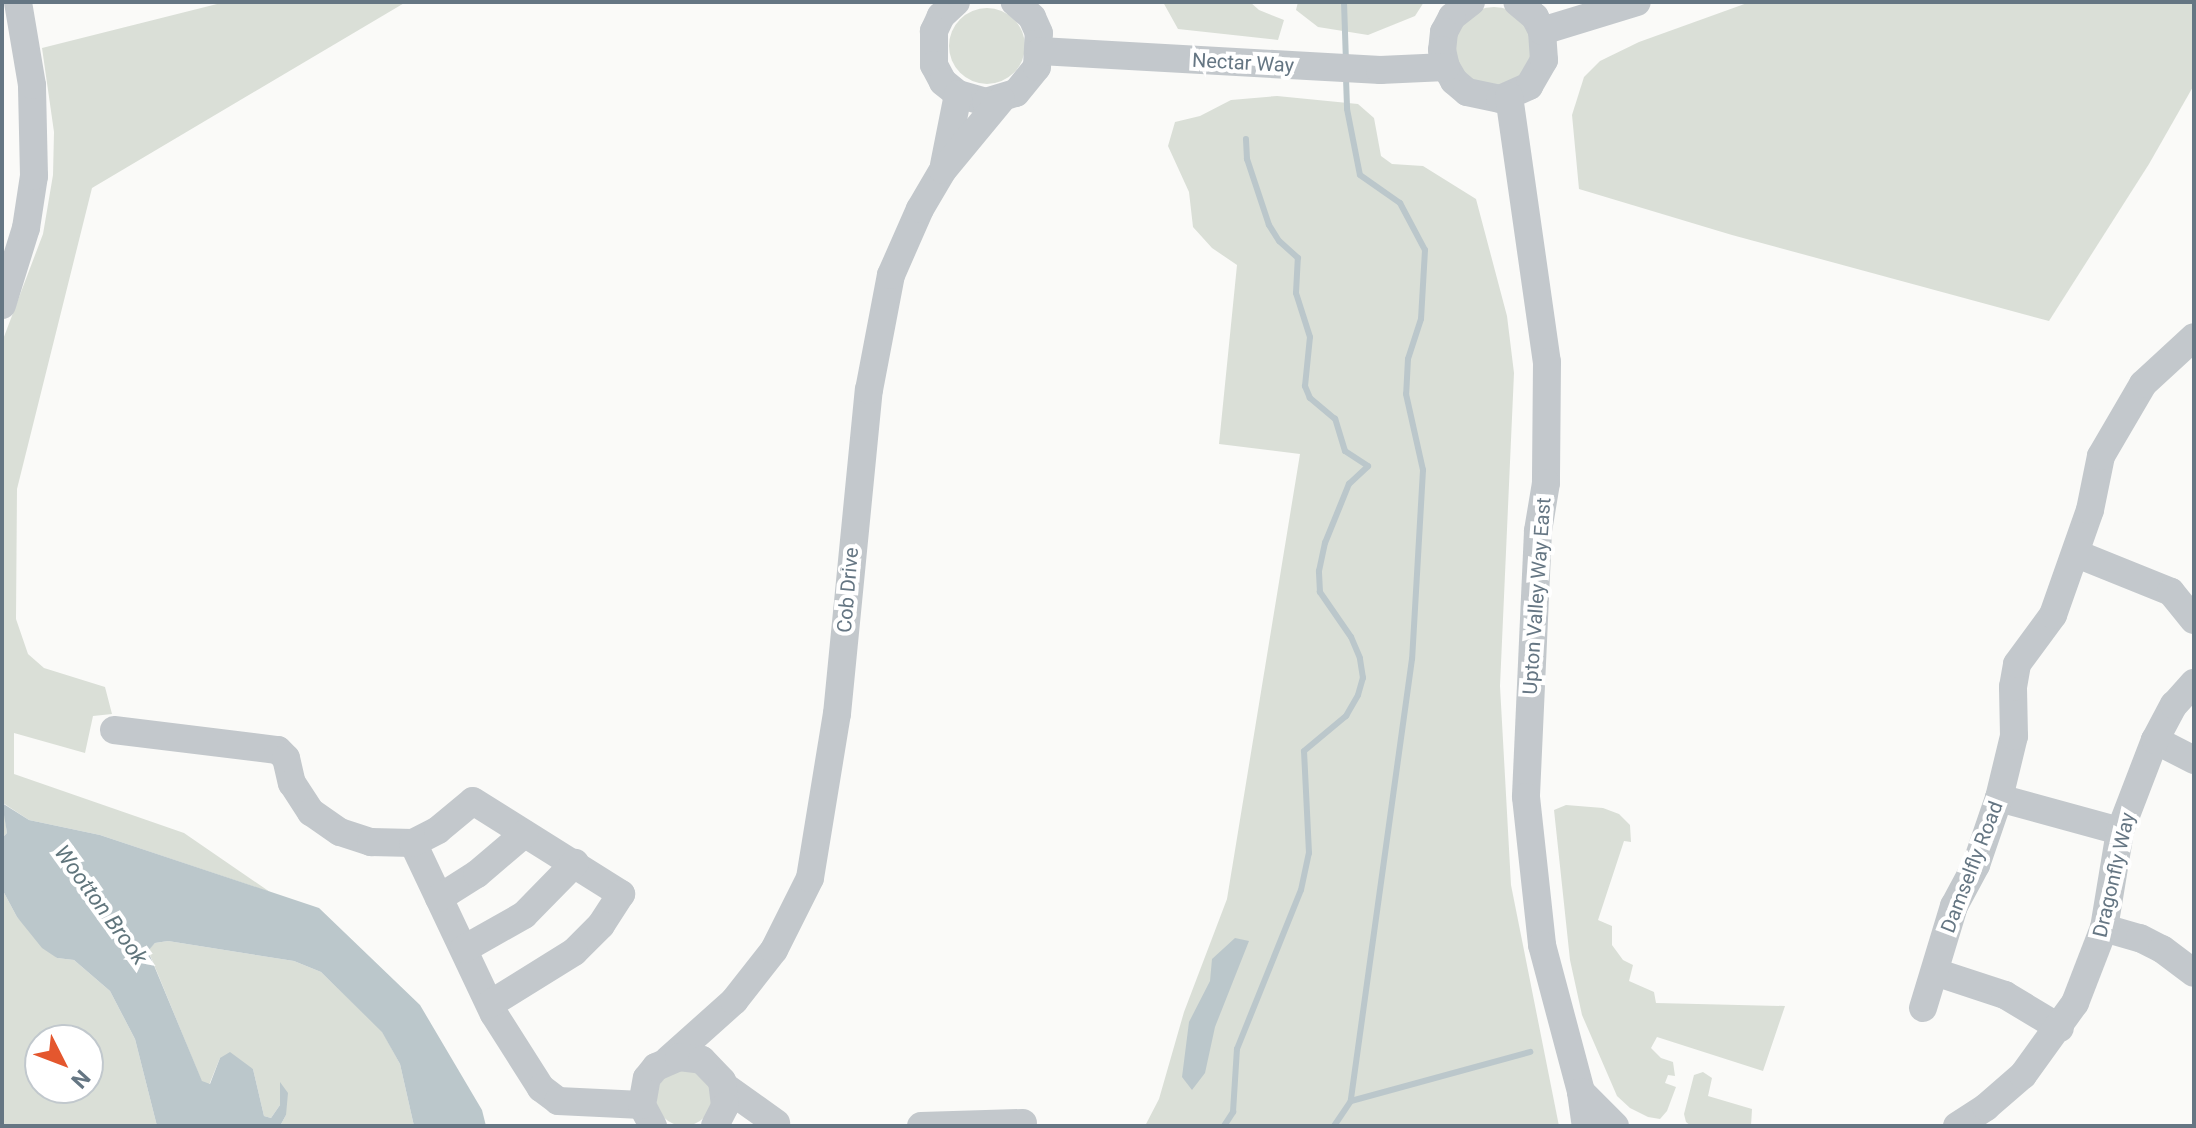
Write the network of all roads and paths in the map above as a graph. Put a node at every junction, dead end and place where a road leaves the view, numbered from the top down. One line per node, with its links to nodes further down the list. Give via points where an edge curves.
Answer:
1 (18, 2): 14 (street, via 32,85 34,176 26,228)
2 (1015, 2): 8 (street, via 1032,17)
3 (1471, 2): 9 (street, via 1452,17 1444,32)
4 (1517, 2): 7 (street)
5 (1637, 2): 7 (street)
6 (954, 3): 10 (street, via 934,31 931,47 943,82)
7 (1542, 31): 11 (street, via 1544,60 1538,74 1529,86)
8 (1040, 51): 9 (street, Nectar Way, via 1380,70); 12 (street, Cob Drive, via 1028,81)
9 (1446, 67): 11 (street, via 1467,92 1483,98)
10 (958, 94): 12 (street, via 971,100); 13 (street, Cob Drive)
11 (1509, 96): 38 (street, Upton Valley Way East, via 1547,362 1546,483 1538,531 1526,797 1542,945)
12 (1001, 100): 13 (street, Cob Drive)
13 (943, 170): 32 (street, Cob Drive, via 891,275 875,351 837,714 810,878 774,950)
14 (2, 305)
15 (2194, 337): 16 (street, Damselfly Road, via 2143,384 2101,456)
16 (2077, 554): 17 (street, via 2171,592); 22 (street, Damselfly Road, via 2053,615 2017,664 2014,736)
17 (2194, 620)
18 (2194, 683): 20 (street, Dragonfly Way, via 2174,705)
19 (114, 730): 25 (street, via 278,750 311,812 340,832 371,842)
20 (2155, 740): 21 (street); 23 (street, Dragonfly Way)
21 (2194, 760)
22 (1999, 798): 23 (street); 30 (street, Damselfly Road, via 1976,865 1954,906)
23 (2120, 831): 28 (street, Dragonfly Way)
24 (524, 834): 25 (street, via 473,801); 26 (street); 27 (street)
25 (413, 843): 27 (street)
26 (575, 863): 29 (street, via 524,915); 33 (street, via 614,887 621,894 618,903 574,952)
27 (439, 898): 29 (street)
28 (2104, 928): 31 (street, via 2151,943); 35 (street, Dragonfly Way)
29 (464, 949): 33 (street)
30 (1935, 972): 34 (street, Damselfly Road); 35 (street, via 2005,995)
31 (2194, 973)
32 (734, 1001): 36 (street, Cob Drive); 37 (street, Cob Drive, via 721,1039)
33 (490, 1004): 39 (street, via 541,1088 558,1101)
34 (1923, 1008)
35 (2060, 1028): 47 (street, Dragonfly Way, via 2023,1075)
36 (668, 1060): 37 (street, via 702,1060); 39 (street, Cob Drive, via 647,1078)
37 (722, 1081): 41 (street); 43 (street, Cob Drive, via 725,1106)
38 (1581, 1092): 45 (street, Upton Valley Way East); 46 (street)
39 (648, 1116)
40 (1023, 1123): 42 (street)
41 (777, 1125)
42 (977, 1125): 44 (street)
43 (715, 1126)
44 (921, 1126)
45 (1586, 1126)
46 (1615, 1126)
47 (1957, 1126)

